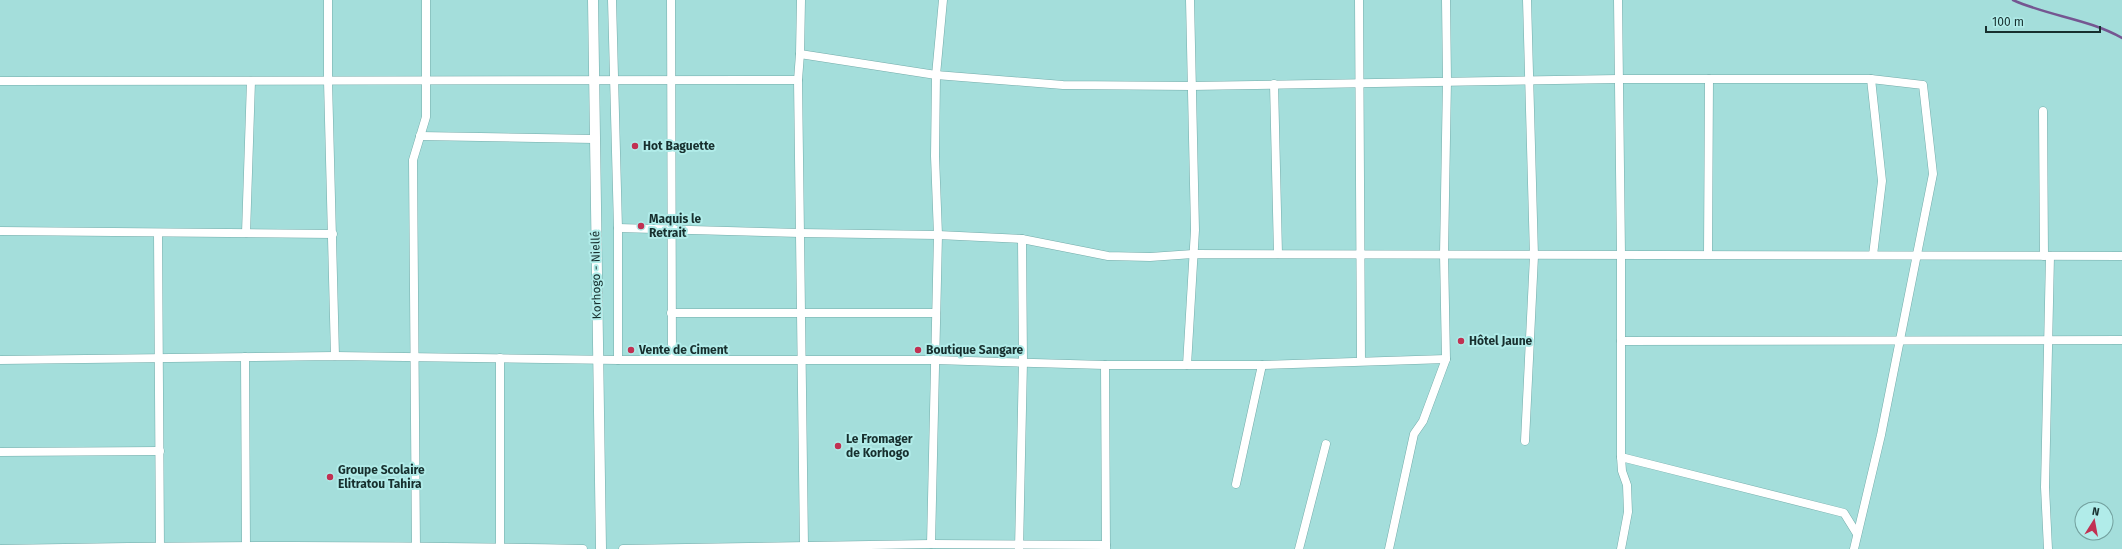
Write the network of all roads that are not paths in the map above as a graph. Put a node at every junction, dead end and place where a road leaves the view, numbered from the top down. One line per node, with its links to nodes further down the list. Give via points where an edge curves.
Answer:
1 (328, 0): 26 (street)
2 (426, 0): 27 (street)
3 (593, 0): 19 (main road, Korhogo - Niellé)
4 (612, 0): 20 (street)
5 (671, 0): 21 (street)
6 (801, 0): 13 (street)
7 (943, 0): 14 (street)
8 (1190, 0): 30 (street)
9 (1359, 0): 28 (street)
10 (1446, 0): 23 (street)
11 (1527, 0): 15 (street)
12 (1618, 0): 16 (street)
13 (800, 54): 14 (street); 22 (street)
14 (936, 75): 30 (street, via 1062,85); 41 (street, via 935,156)
15 (1529, 79): 16 (street); 23 (street); 51 (street)
16 (1618, 79): 17 (street); 47 (street)
17 (1709, 79): 18 (street); 48 (street)
18 (1871, 79): 49 (street, via 1882,181); 50 (street, via 1923,85 1933,174)
19 (594, 80): 20 (street); 27 (street); 33 (main road, Korhogo - Niellé)
20 (614, 80): 21 (street); 34 (street)
21 (670, 80): 22 (street); 35 (street)
22 (798, 80): 39 (street)
23 (1447, 80): 28 (street); 46 (street)
24 (0, 81): 25 (street)
25 (250, 81): 26 (street); 38 (street)
26 (328, 81): 27 (street); 40 (street)
27 (426, 82): 32 (street, via 426,117)
28 (1360, 82): 29 (street); 45 (street)
29 (1274, 84): 30 (street); 44 (street)
30 (1191, 86): 43 (street, via 1195,230)
31 (2043, 111): 52 (street)
32 (420, 136): 33 (street); 63 (street, via 413,160)
33 (594, 139): 66 (main road, Korhogo - Niellé)
34 (618, 228): 35 (street); 70 (street)
35 (670, 229): 39 (street); 54 (street)
36 (0, 231): 37 (street)
37 (158, 233): 38 (street); 65 (street)
38 (246, 233): 40 (street)
39 (800, 233): 41 (street); 55 (street)
40 (333, 234): 61 (street)
41 (938, 235): 42 (street); 56 (street)
42 (1022, 239): 43 (street, via 1108,256); 74 (street)
43 (1193, 254): 44 (street); 75 (street)
44 (1278, 254): 45 (street)
45 (1362, 254): 46 (street); 73 (street)
46 (1444, 254): 51 (street); 68 (street)
47 (1621, 254): 48 (street); 51 (street); 59 (street)
48 (1708, 254): 49 (street)
49 (1873, 255): 50 (street)
50 (1917, 255): 52 (street); 58 (street)
51 (1534, 256): 78 (street)
52 (2047, 256): 53 (street); 57 (street)
53 (2122, 256)
54 (671, 313): 55 (street); 67 (street)
55 (800, 313): 56 (street); 72 (street)
56 (936, 313): 71 (street)
57 (2048, 338): 58 (street); 60 (street); 102 (street, via 2045,487)
58 (1900, 339): 59 (street); 84 (street, via 1881,435)
59 (1621, 340): 82 (street)
60 (2122, 340)
61 (335, 356): 62 (street); 63 (street)
62 (246, 357): 65 (street); 86 (street)
63 (414, 358): 64 (street); 89 (street)
64 (500, 358): 66 (street); 93 (street)
65 (160, 359): 69 (street); 80 (street)
66 (597, 359): 70 (street); 96 (main road, Korhogo - Niellé)
67 (672, 359): 70 (street); 72 (street)
68 (1446, 359): 73 (street); 99 (street, via 1423,421 1414,434)
69 (0, 360)
70 (618, 360)
71 (935, 360): 72 (street); 74 (street); 85 (street)
72 (801, 361): 87 (street)
73 (1361, 361): 76 (street)
74 (1022, 362): 77 (street); 90 (street)
75 (1187, 365): 76 (street); 77 (street)
76 (1262, 365): 83 (street)
77 (1106, 366): 92 (street)
78 (1525, 441)
79 (1326, 444): 98 (street)
80 (160, 451): 81 (street); 88 (street)
81 (0, 452)
82 (1621, 457): 84 (street, via 1844,513); 100 (street, via 1627,485 1628,512)
83 (1236, 484)
84 (1857, 534): 101 (street)
85 (931, 544): 87 (street); 90 (street)
86 (246, 546): 88 (street); 89 (street)
87 (804, 546): 97 (street)
88 (160, 547): 94 (street)
89 (416, 547): 93 (street)
90 (1019, 547): 91 (street)
91 (1084, 547): 92 (street)
92 (1106, 547)
93 (500, 548): 95 (street)
94 (0, 549)
95 (583, 549)
96 (601, 549)
97 (623, 549)
98 (1299, 549)
99 (1389, 549)
100 (1621, 549)
101 (1854, 549)
102 (2048, 549)

